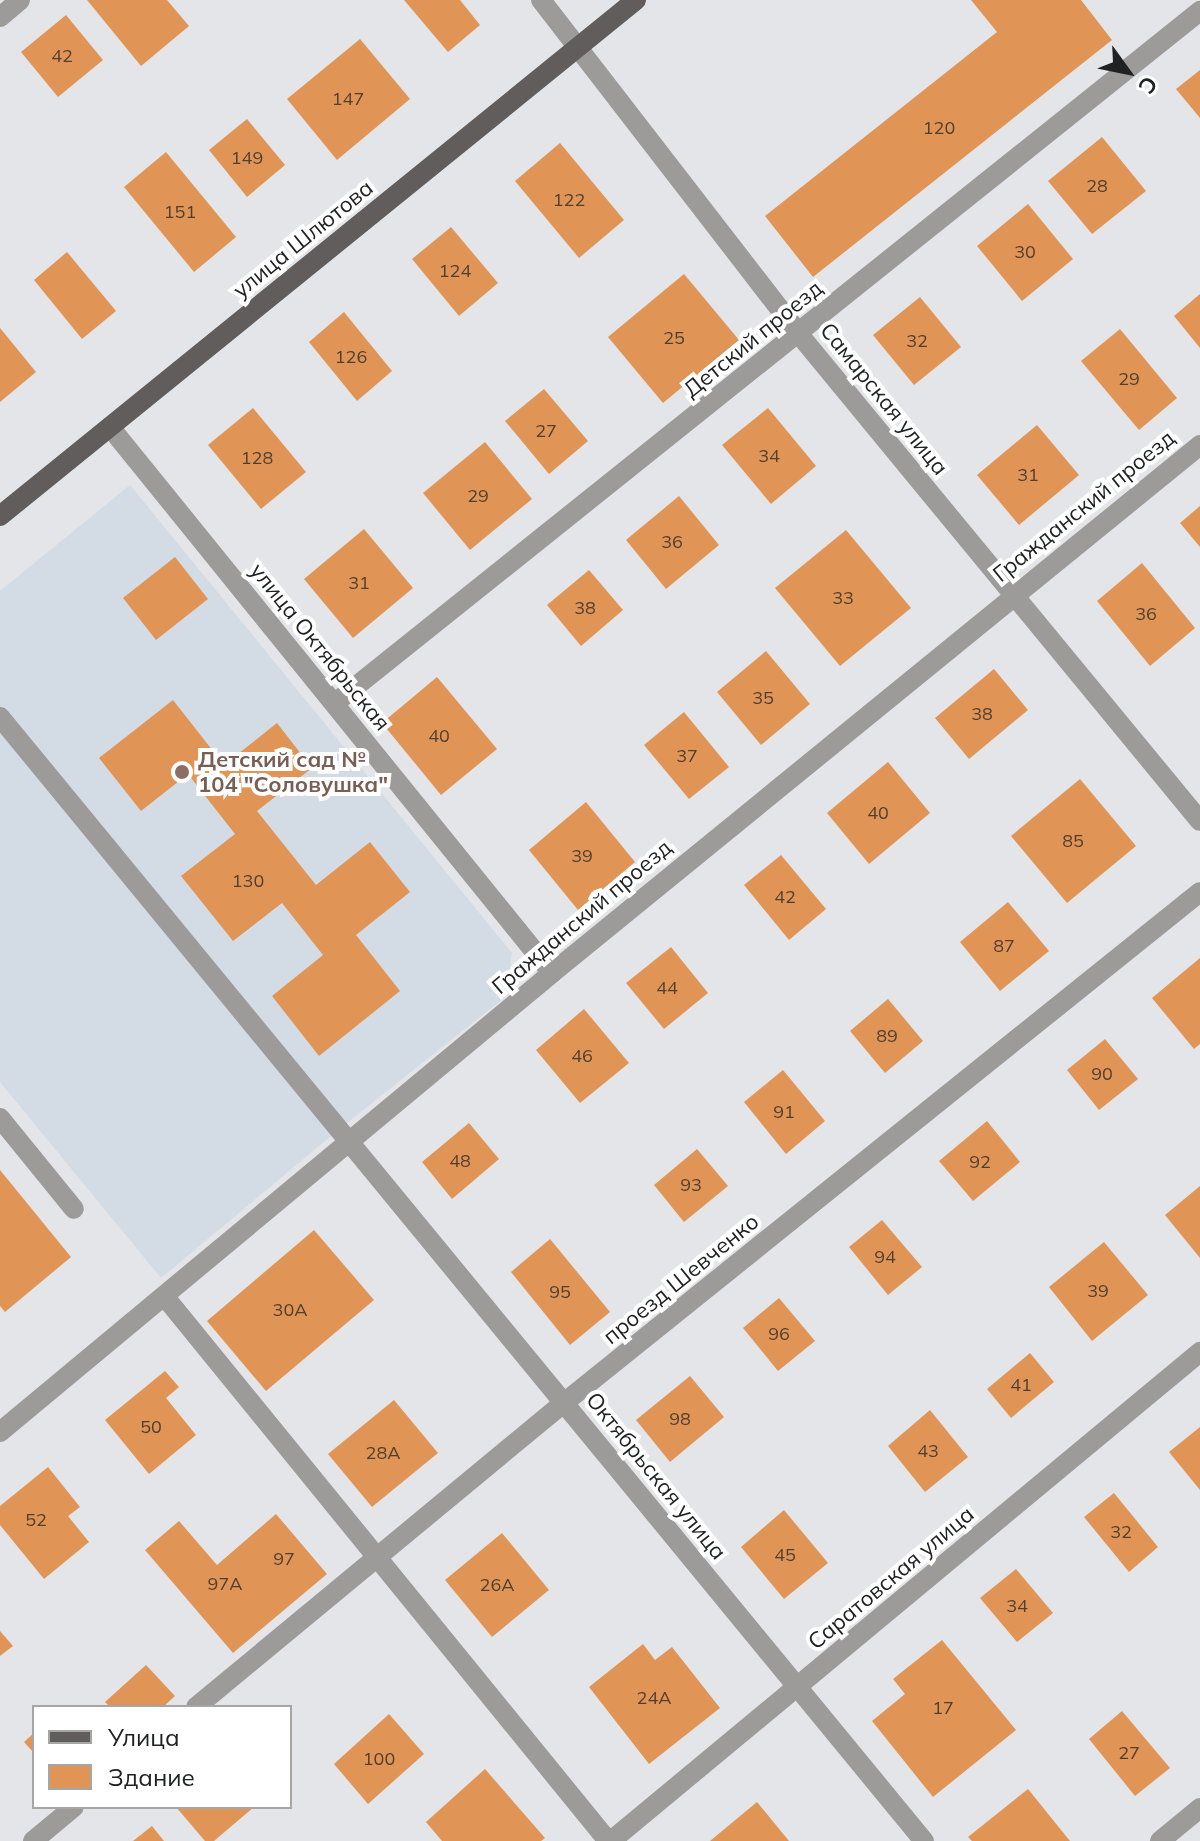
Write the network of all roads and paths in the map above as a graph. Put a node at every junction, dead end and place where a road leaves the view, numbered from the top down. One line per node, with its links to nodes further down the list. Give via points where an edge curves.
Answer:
1 (20, 0): 5 (street)
2 (541, 0): 6 (street, Самарская улица)
3 (636, 0): 6 (main road, улица Шлютова)
4 (1200, 11): 7 (street, Детский проезд)
5 (0, 17)
6 (578, 46): 7 (street, Самарская улица); 8 (main road, улица Шлютова)
7 (798, 333): 11 (street, Самарская улица); 12 (street, Детский проезд)
8 (110, 427): 10 (main road, улица Шлютова); 12 (street, улица Октябрьская)
9 (1200, 445): 11 (street, Гражданский проезд)
10 (0, 516)
11 (1013, 594): 14 (street, Самарская улица); 16 (street, Гражданский проезд)
12 (335, 703): 16 (street, улица Октябрьская)
13 (0, 717): 18 (street, Октябрьская улица)
14 (1200, 821)
15 (1200, 892): 22 (street, проезд Шевченко)
16 (552, 973): 18 (street, Гражданский проезд)
17 (0, 1118): 19 (street)
18 (348, 1143): 20 (street, Гражданский проезд); 22 (street, Октябрьская улица)
19 (74, 1209)
20 (165, 1297): 23 (street, Гражданский проезд); 24 (street)
21 (1200, 1352): 25 (street, Саратовская улица)
22 (565, 1402): 24 (street, проезд Шевченко); 25 (street, Октябрьская улица)
23 (0, 1432)
24 (378, 1556): 26 (street, проезд Шевченко); 30 (street)
25 (798, 1687): 30 (street, Саратовская улица); 31 (street, Октябрьская улица)
26 (198, 1705)
27 (1200, 1808): 32 (street)
28 (72, 1809): 29 (street)
29 (33, 1841)
30 (610, 1841)
31 (924, 1841)
32 (1160, 1841)

